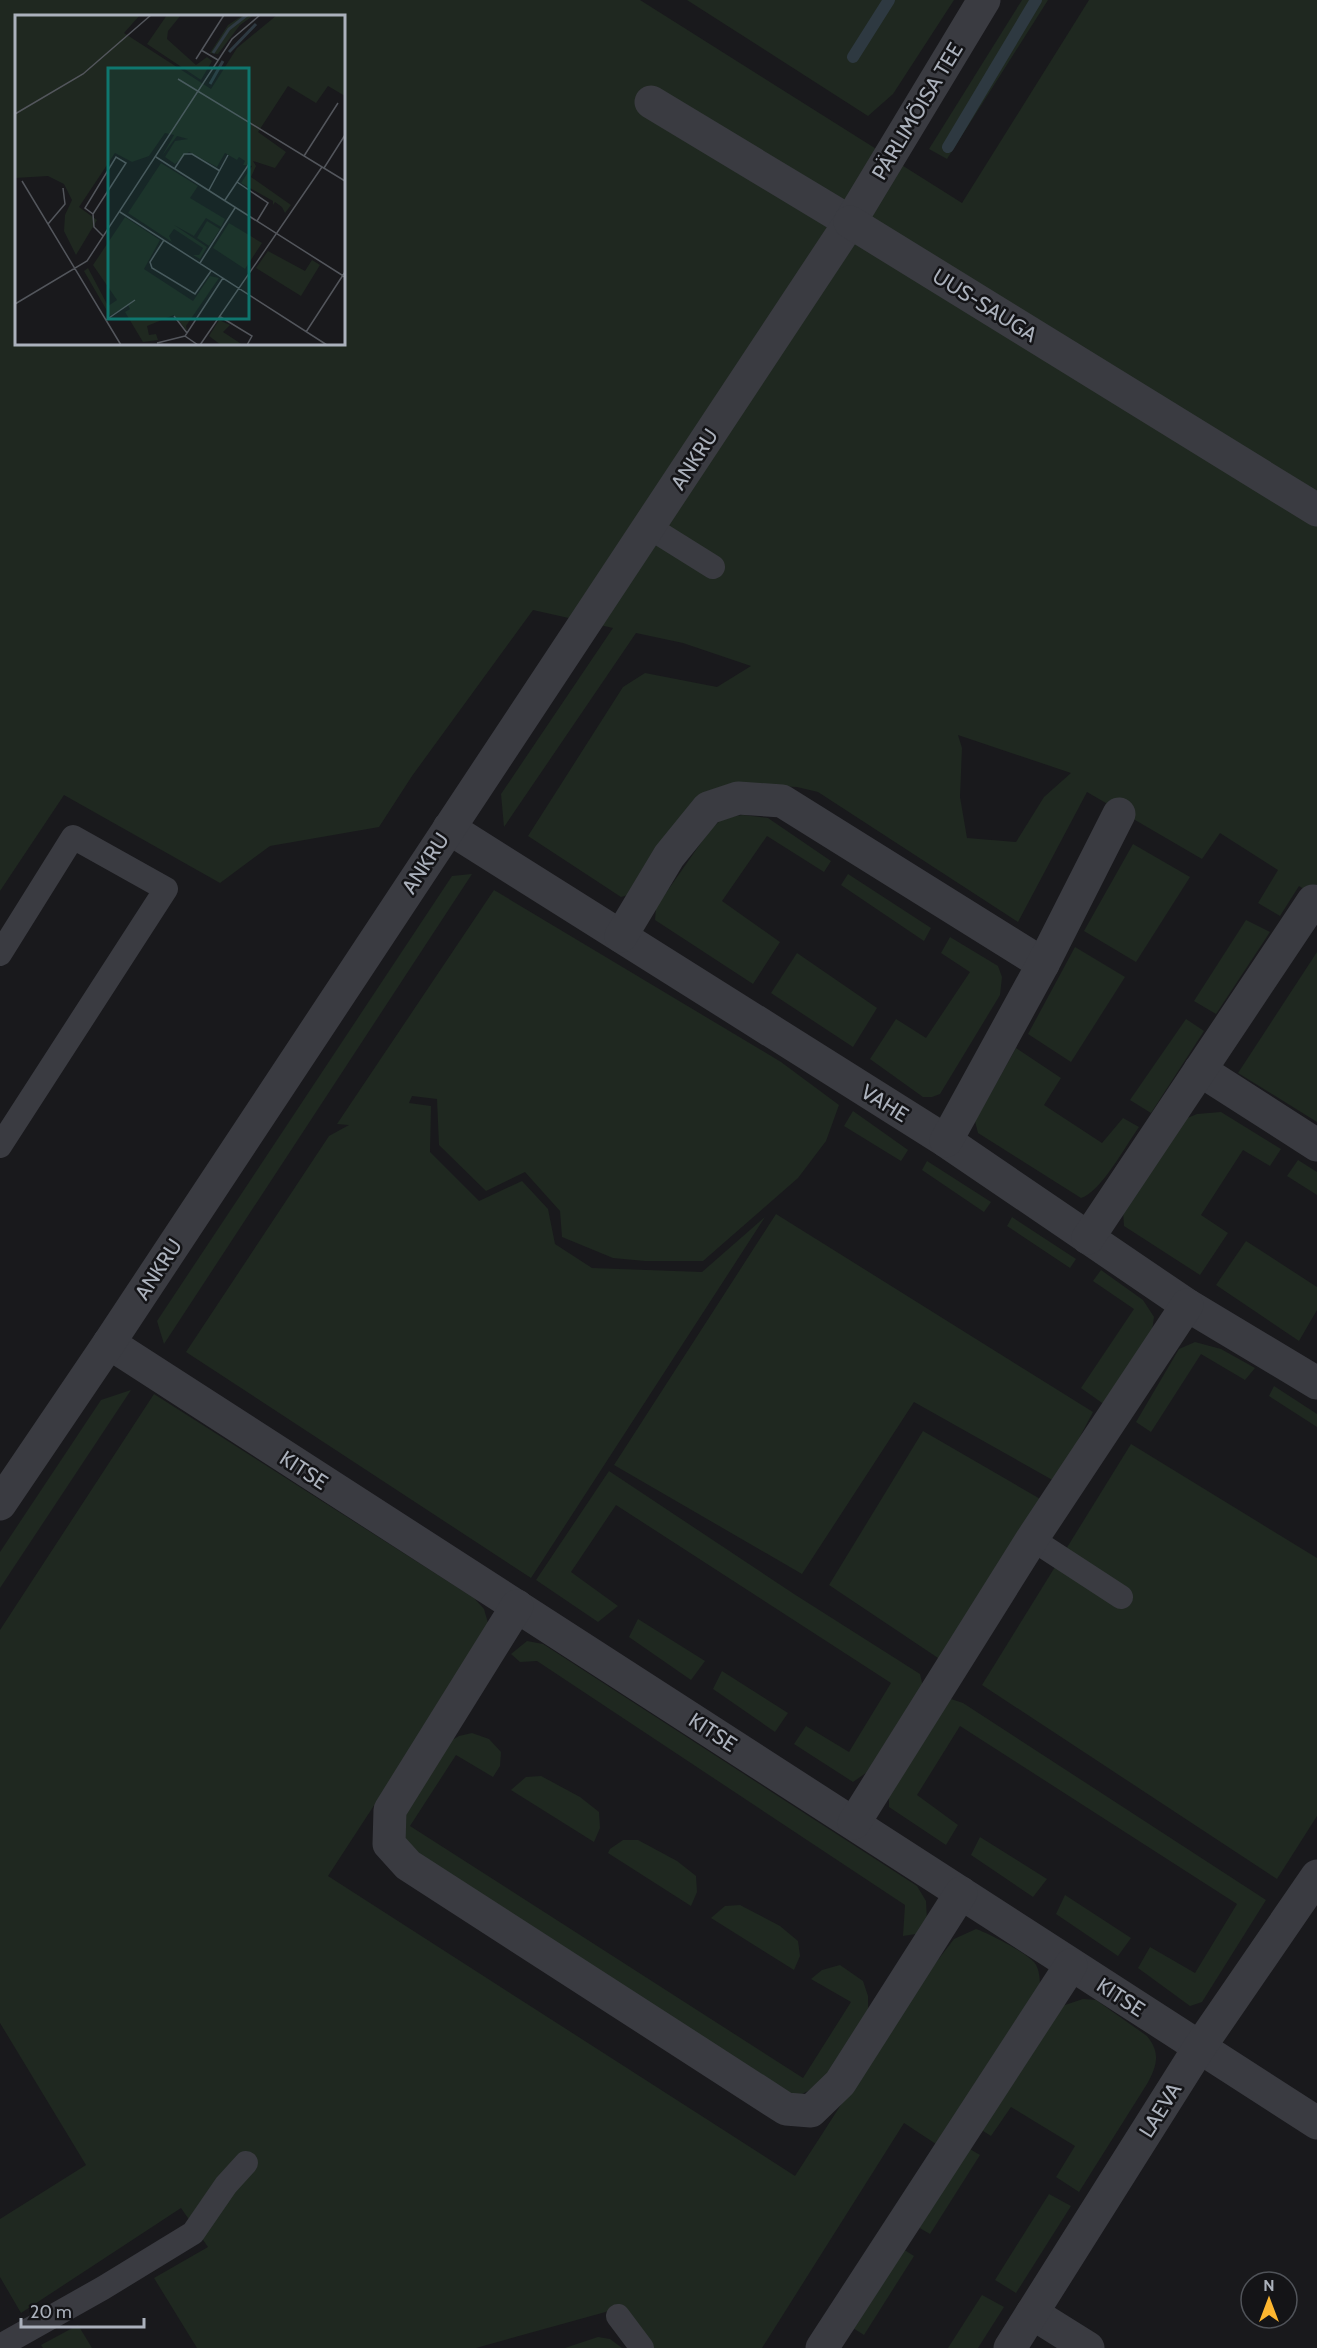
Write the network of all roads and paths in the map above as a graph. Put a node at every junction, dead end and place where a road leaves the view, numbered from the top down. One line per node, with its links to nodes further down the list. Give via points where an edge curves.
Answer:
1 (984, 0): 3 (street, PÄRLIMÕISA TEE)
2 (651, 102): 3 (street, UUS-SAUGA)
3 (850, 222): 4 (street, UUS-SAUGA); 5 (street, ANKRU)
4 (1317, 510)
5 (649, 527): 6 (lane); 8 (street, ANKRU)
6 (713, 567)
7 (1119, 814): 12 (street)
8 (449, 828): 10 (street, VAHE); 19 (street, ANKRU)
9 (1313, 901): 13 (street)
10 (621, 936): 12 (street, via 669,856 708,808 738,798 782,801); 14 (street, VAHE)
11 (0, 954): 16 (lane, via 73,837 166,889)
12 (1043, 964): 14 (street)
13 (1200, 1070): 15 (street); 17 (street)
14 (946, 1141): 17 (street, VAHE)
15 (1317, 1145)
16 (0, 1146)
17 (1088, 1238): 18 (street, VAHE)
18 (1187, 1305): 20 (street, VAHE); 22 (street)
19 (109, 1343): 21 (street, ANKRU); 24 (street, KITSE)
20 (1317, 1383)
21 (0, 1504)
22 (1032, 1539): 23 (lane); 25 (street)
23 (1121, 1597)
24 (517, 1606): 25 (street, KITSE); 27 (street, via 390,1810 389,1844 408,1865 786,2109 811,2111 840,2083)
25 (854, 1822): 27 (street, KITSE)
26 (1317, 1876): 29 (street, LAEVA)
27 (961, 1893): 28 (street, KITSE)
28 (1071, 1965): 29 (street, KITSE); 36 (street)
29 (1199, 2048): 30 (street, KITSE); 32 (street, LAEVA)
30 (1317, 2123)
31 (246, 2163): 34 (lane, via 193,2233)
32 (1032, 2313): 37 (street, LAEVA); 38 (street)
33 (618, 2316): 35 (lane)
34 (0, 2346)
35 (642, 2348)
36 (822, 2348)
37 (1010, 2348)
38 (1088, 2348)

